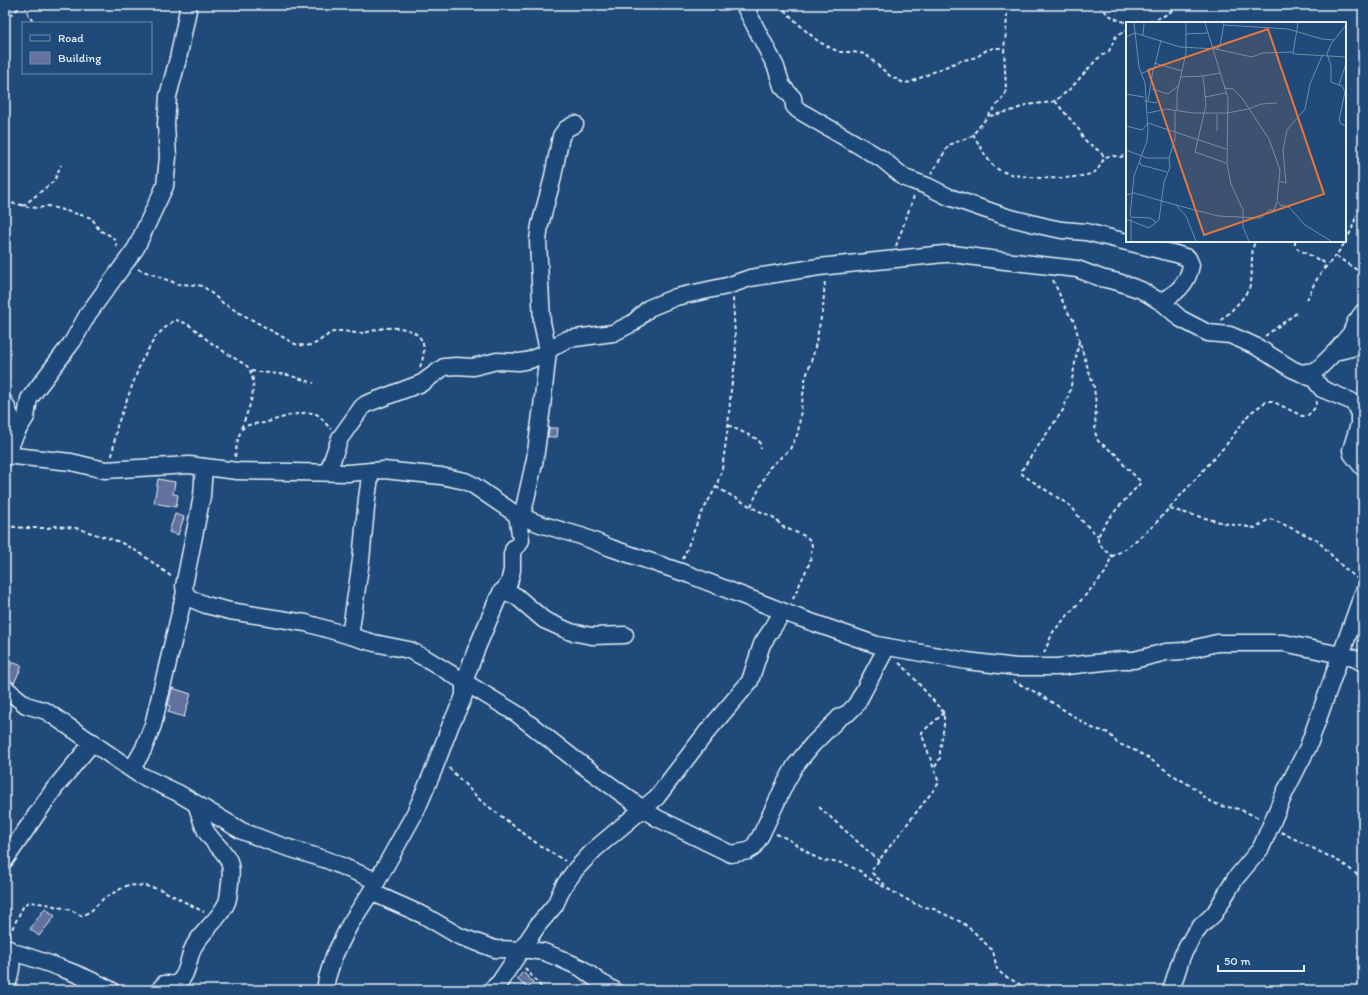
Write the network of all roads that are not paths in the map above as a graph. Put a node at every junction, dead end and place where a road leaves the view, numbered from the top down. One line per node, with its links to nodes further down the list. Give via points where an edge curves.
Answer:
1 (189, 5): 13 (street, via 168,96 168,157 165,186 136,248 88,314 73,341 29,399 26,417)
2 (744, 5): 4 (street, via 776,67 782,86 793,98 794,106 882,159 905,178 949,197 1007,217)
3 (575, 124): 9 (street, via 566,129 561,136 538,241 542,322)
4 (1126, 242)
5 (1127, 242): 6 (street, via 1188,258 1191,265 1186,278 1173,295)
6 (1160, 302): 9 (street, via 1141,290 1076,269 953,254 928,255 825,266 750,278 676,297 650,308 633,323 613,333 568,339); 11 (street, via 1182,320 1208,333 1230,335 1252,344)
7 (1363, 312): 10 (street, via 1351,333)
8 (1356, 347): 10 (street)
9 (548, 351): 18 (street, via 530,360 518,362 497,361 473,367 444,367 422,383 366,404 340,438); 19 (street, via 535,458)
10 (1335, 352): 11 (street, via 1319,368 1309,373)
11 (1301, 373): 16 (street, via 1314,379 1320,387 1351,401 1359,411 1359,424 1351,450)
12 (5, 403): 13 (street, via 16,425)
13 (16, 433): 14 (street)
14 (6, 456): 15 (street, via 71,462 98,469)
15 (204, 467): 18 (street); 20 (street, via 202,496)
16 (1363, 468)
17 (371, 471): 18 (street); 19 (street, via 396,470 465,481); 25 (street)
18 (328, 472)
19 (520, 516): 21 (street, via 521,540 512,554 509,583); 23 (street, via 678,571)
20 (184, 589): 25 (street, via 189,598 206,605 306,623); 32 (street, via 154,725)
21 (501, 592): 24 (street, via 516,596 544,620 571,632 592,636); 29 (street)
22 (1363, 593): 27 (street)
23 (790, 614): 26 (street); 34 (street, via 762,644 749,682 657,797)
24 (625, 635)
25 (350, 636): 29 (street, via 409,650)
26 (886, 648): 27 (street, via 1016,667 1057,667 1134,660 1217,643 1284,643); 34 (street, via 856,705 840,717 795,766 753,848 731,854)
27 (1341, 656): 28 (street, via 1354,658); 45 (street, via 1308,747 1257,853 1235,879 1214,914 1193,936 1182,956)
28 (1363, 663)
29 (464, 682): 34 (street, via 517,714); 36 (street, via 464,695 410,825)
30 (5, 688): 31 (street, via 26,705 46,711)
31 (92, 742): 32 (street); 35 (street, via 31,820)
32 (132, 770): 33 (street)
33 (196, 804): 36 (street, via 242,831 327,860); 41 (street, via 207,833 221,849 231,867 227,902 216,919 199,937 181,980 174,985 164,984)
34 (643, 809): 38 (street, via 595,849 576,869 563,887 555,905)
35 (5, 860)
36 (374, 887): 38 (street, via 459,936 495,949); 42 (street, via 350,924 334,956)
37 (8, 946): 39 (street, via 12,964); 40 (street, via 89,978)
38 (519, 953): 43 (street, via 499,983); 44 (street, via 544,952 581,968)
39 (6, 990)
40 (111, 990)
41 (159, 990)
42 (325, 990)
43 (490, 990)
44 (614, 990)
45 (1171, 990)

